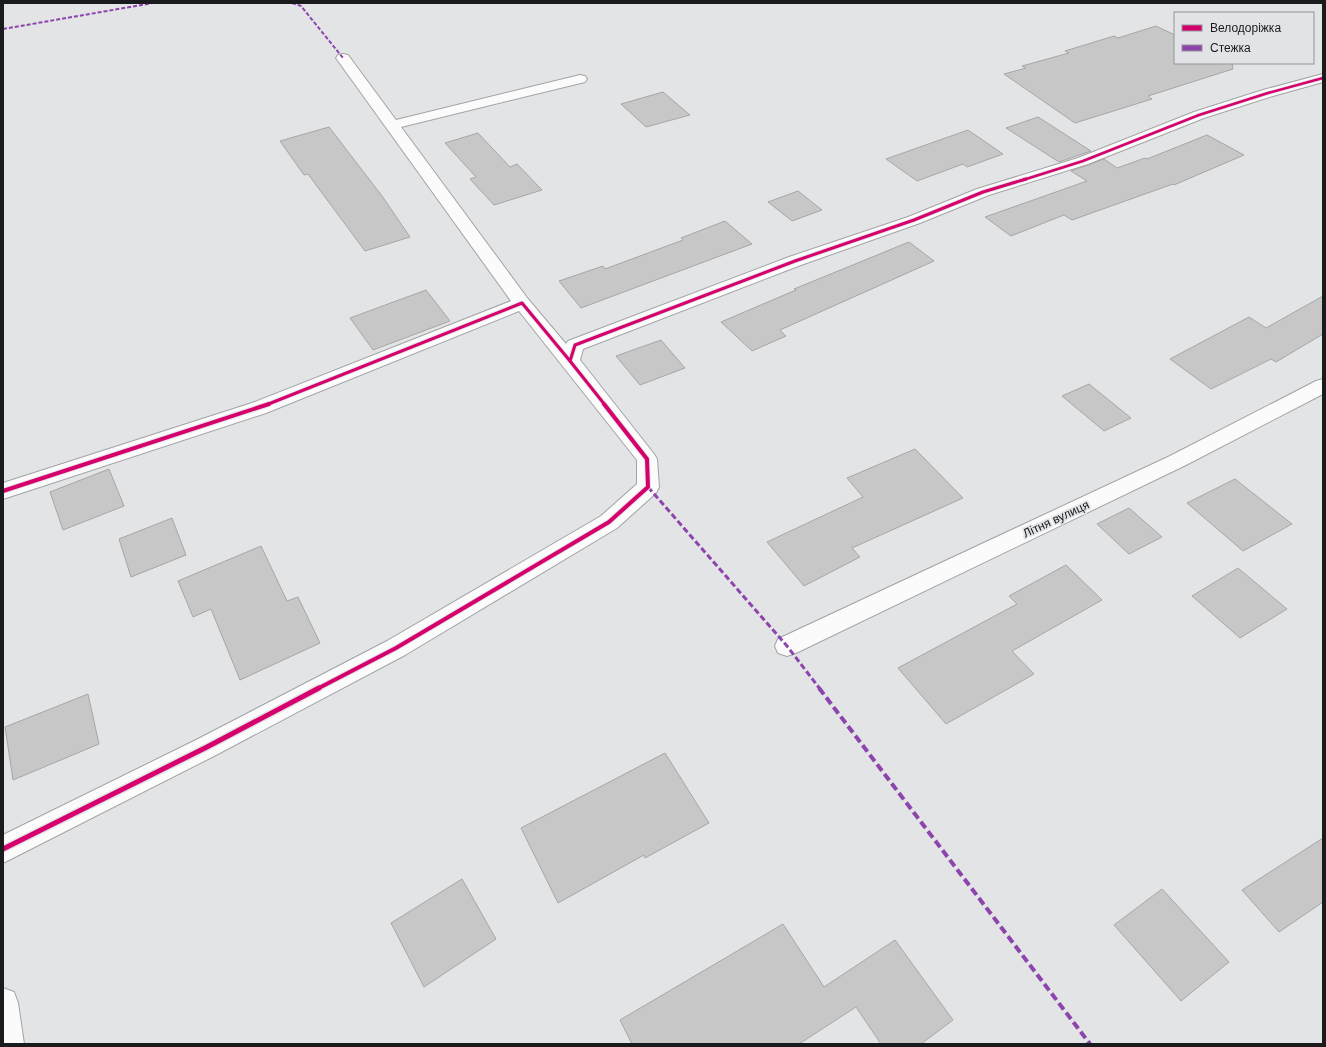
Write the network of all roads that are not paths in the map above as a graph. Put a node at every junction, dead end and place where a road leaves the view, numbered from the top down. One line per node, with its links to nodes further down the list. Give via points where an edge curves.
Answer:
1 (343, 58): 4 (street)
2 (1323, 78): 6 (street, via 1199,115 1083,161 983,192 914,220 790,263 575,345)
3 (580, 79): 4 (street)
4 (392, 125): 5 (street)
5 (522, 303): 6 (street); 8 (street, via 259,408)
6 (570, 361): 10 (street, via 647,459 648,487 609,522 396,648 207,748)
7 (1323, 386): 9 (street, Літня вулиця, via 1177,461)
8 (3, 491)
9 (787, 646)
10 (3, 849)
11 (3, 1003): 12 (street)
12 (8, 1044)

